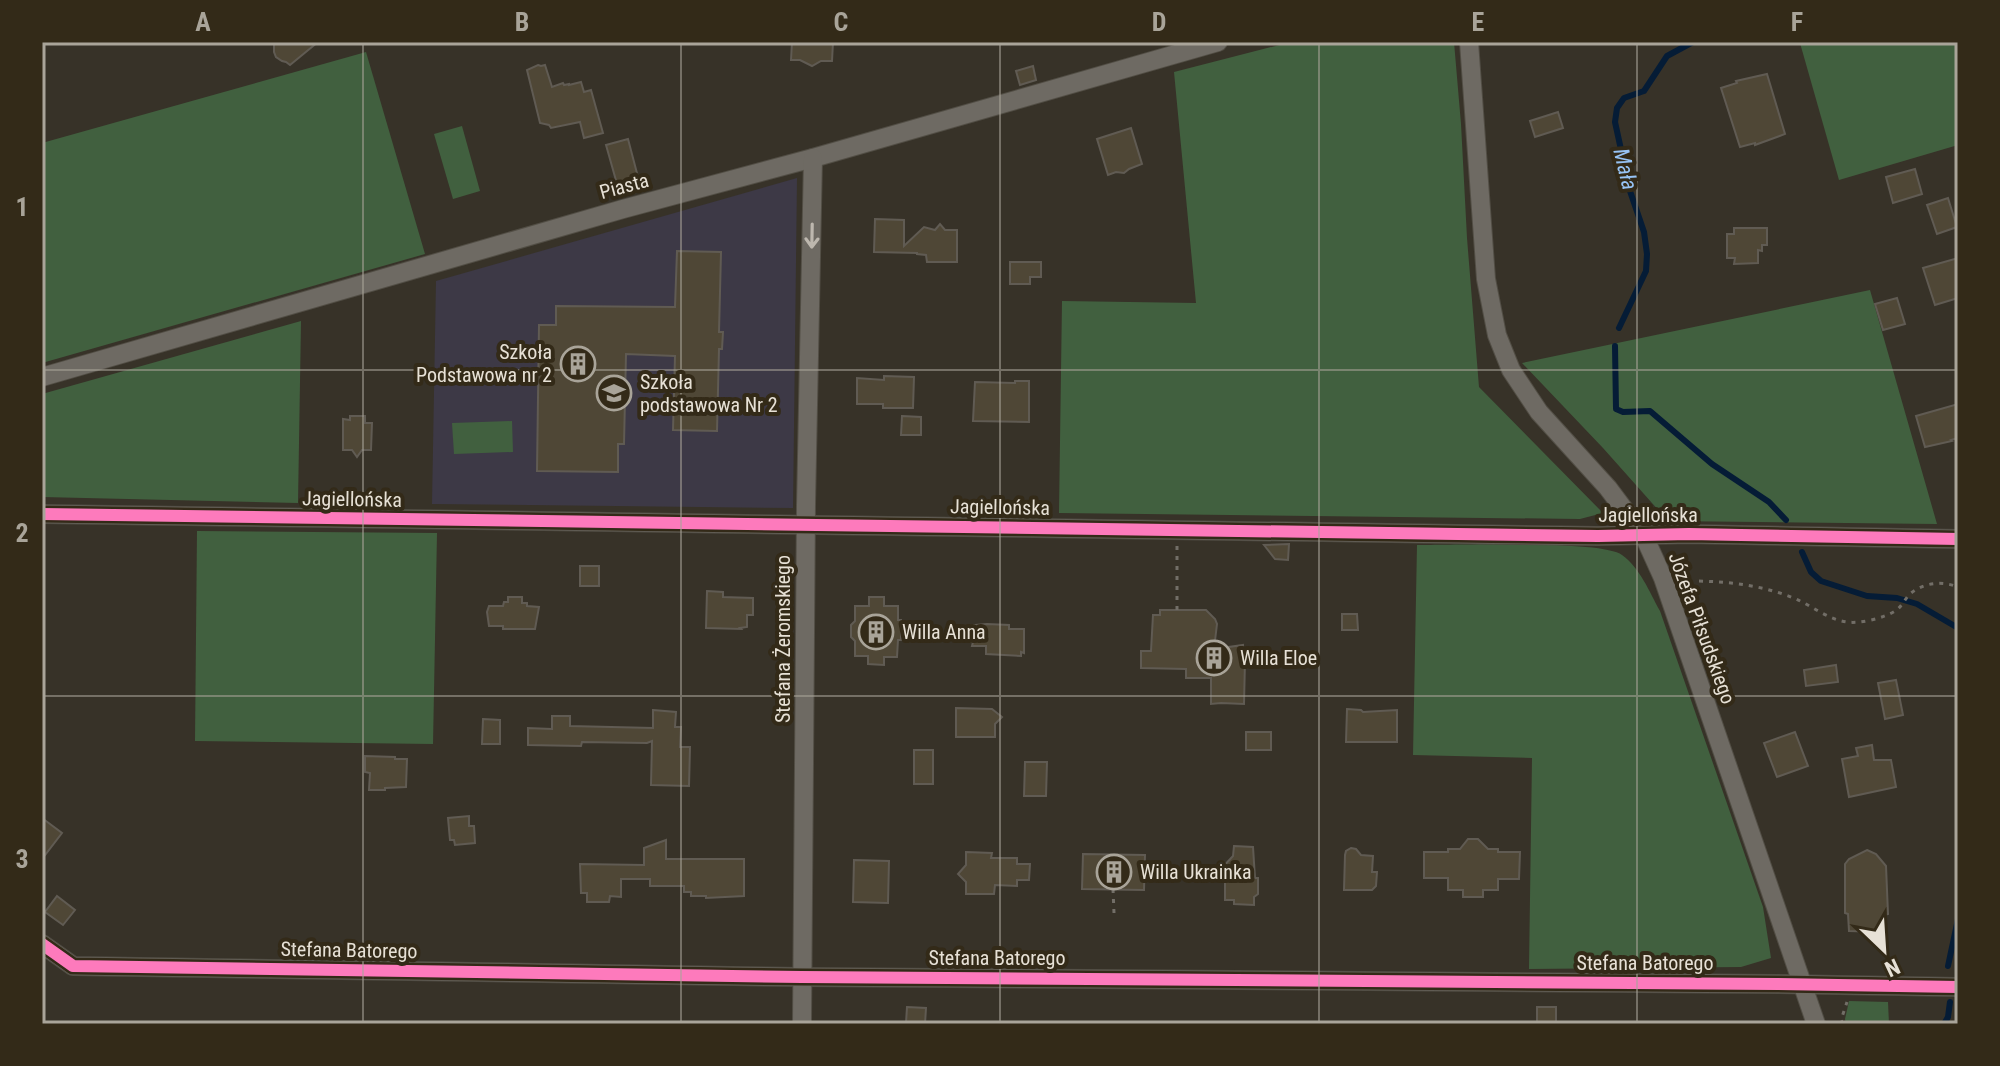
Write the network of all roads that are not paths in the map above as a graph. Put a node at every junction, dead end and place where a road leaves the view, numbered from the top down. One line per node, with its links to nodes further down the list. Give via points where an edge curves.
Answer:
1 (1218, 42): 3 (street, Piasta)
2 (1469, 42): 7 (street, Józefa Piłsudskiego, via 1486,279 1497,335 1511,370 1539,412)
3 (813, 158): 4 (street, Piasta); 6 (street, Stefana Żeromskiego, one-way to 6)
4 (42, 377)
5 (42, 514): 6 (street, Jagiellońska)
6 (806, 523): 7 (street, Jagiellońska); 10 (street, Stefana Żeromskiego)
7 (1644, 536): 8 (street, Jagiellońska); 11 (street, Józefa Piłsudskiego)
8 (1958, 539)
9 (42, 944): 10 (street, Stefana Batorego, via 73,966)
10 (802, 977): 11 (street, Stefana Batorego); 13 (street, Stefana Żeromskiego)
11 (1802, 984): 12 (street, Stefana Batorego); 14 (street, Józefa Piłsudskiego)
12 (1958, 987)
13 (802, 1024)
14 (1816, 1024)

